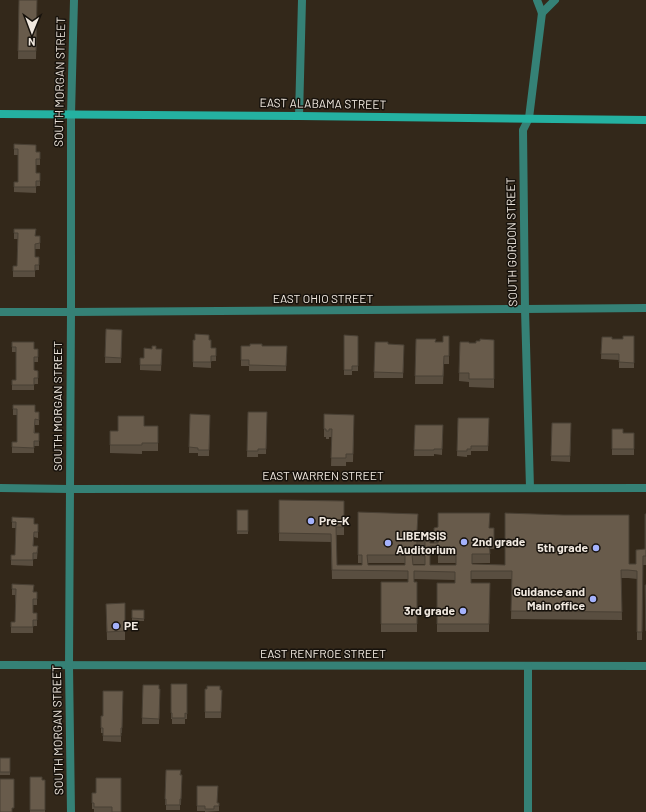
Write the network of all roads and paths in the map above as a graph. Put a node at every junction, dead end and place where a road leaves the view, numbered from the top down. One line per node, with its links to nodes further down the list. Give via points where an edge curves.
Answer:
1 (74, 0): 7 (street, SOUTH MORGAN STREET)
2 (302, 0): 8 (street)
3 (537, 0): 5 (street, SOUTH GORDON STREET)
4 (555, 0): 5 (street)
5 (542, 13): 9 (street, SOUTH GORDON STREET)
6 (0, 114): 7 (street, EAST ALABAMA STREET)
7 (70, 114): 8 (street, EAST ALABAMA STREET); 14 (street, SOUTH MORGAN STREET)
8 (299, 116): 9 (street, EAST ALABAMA STREET)
9 (529, 118): 10 (street, EAST ALABAMA STREET); 12 (street, SOUTH GORDON STREET, via 522,130)
10 (646, 120)
11 (646, 308): 12 (street, EAST OHIO STREET)
12 (525, 309): 14 (street, EAST OHIO STREET); 16 (street, SOUTH GORDON STREET)
13 (0, 312): 14 (street, EAST OHIO STREET)
14 (71, 312): 18 (street, SOUTH MORGAN STREET)
15 (0, 488): 18 (street, EAST WARREN STREET)
16 (530, 488): 17 (street, EAST WARREN STREET); 18 (street, EAST WARREN STREET)
17 (646, 488)
18 (69, 489): 20 (street, SOUTH MORGAN STREET)
19 (0, 665): 20 (street, EAST RENFROE STREET)
20 (69, 666): 21 (street, EAST RENFROE STREET); 23 (street, SOUTH MORGAN STREET)
21 (528, 666): 22 (street, EAST RENFROE STREET); 24 (street)
22 (646, 666)
23 (71, 812)
24 (528, 812)

